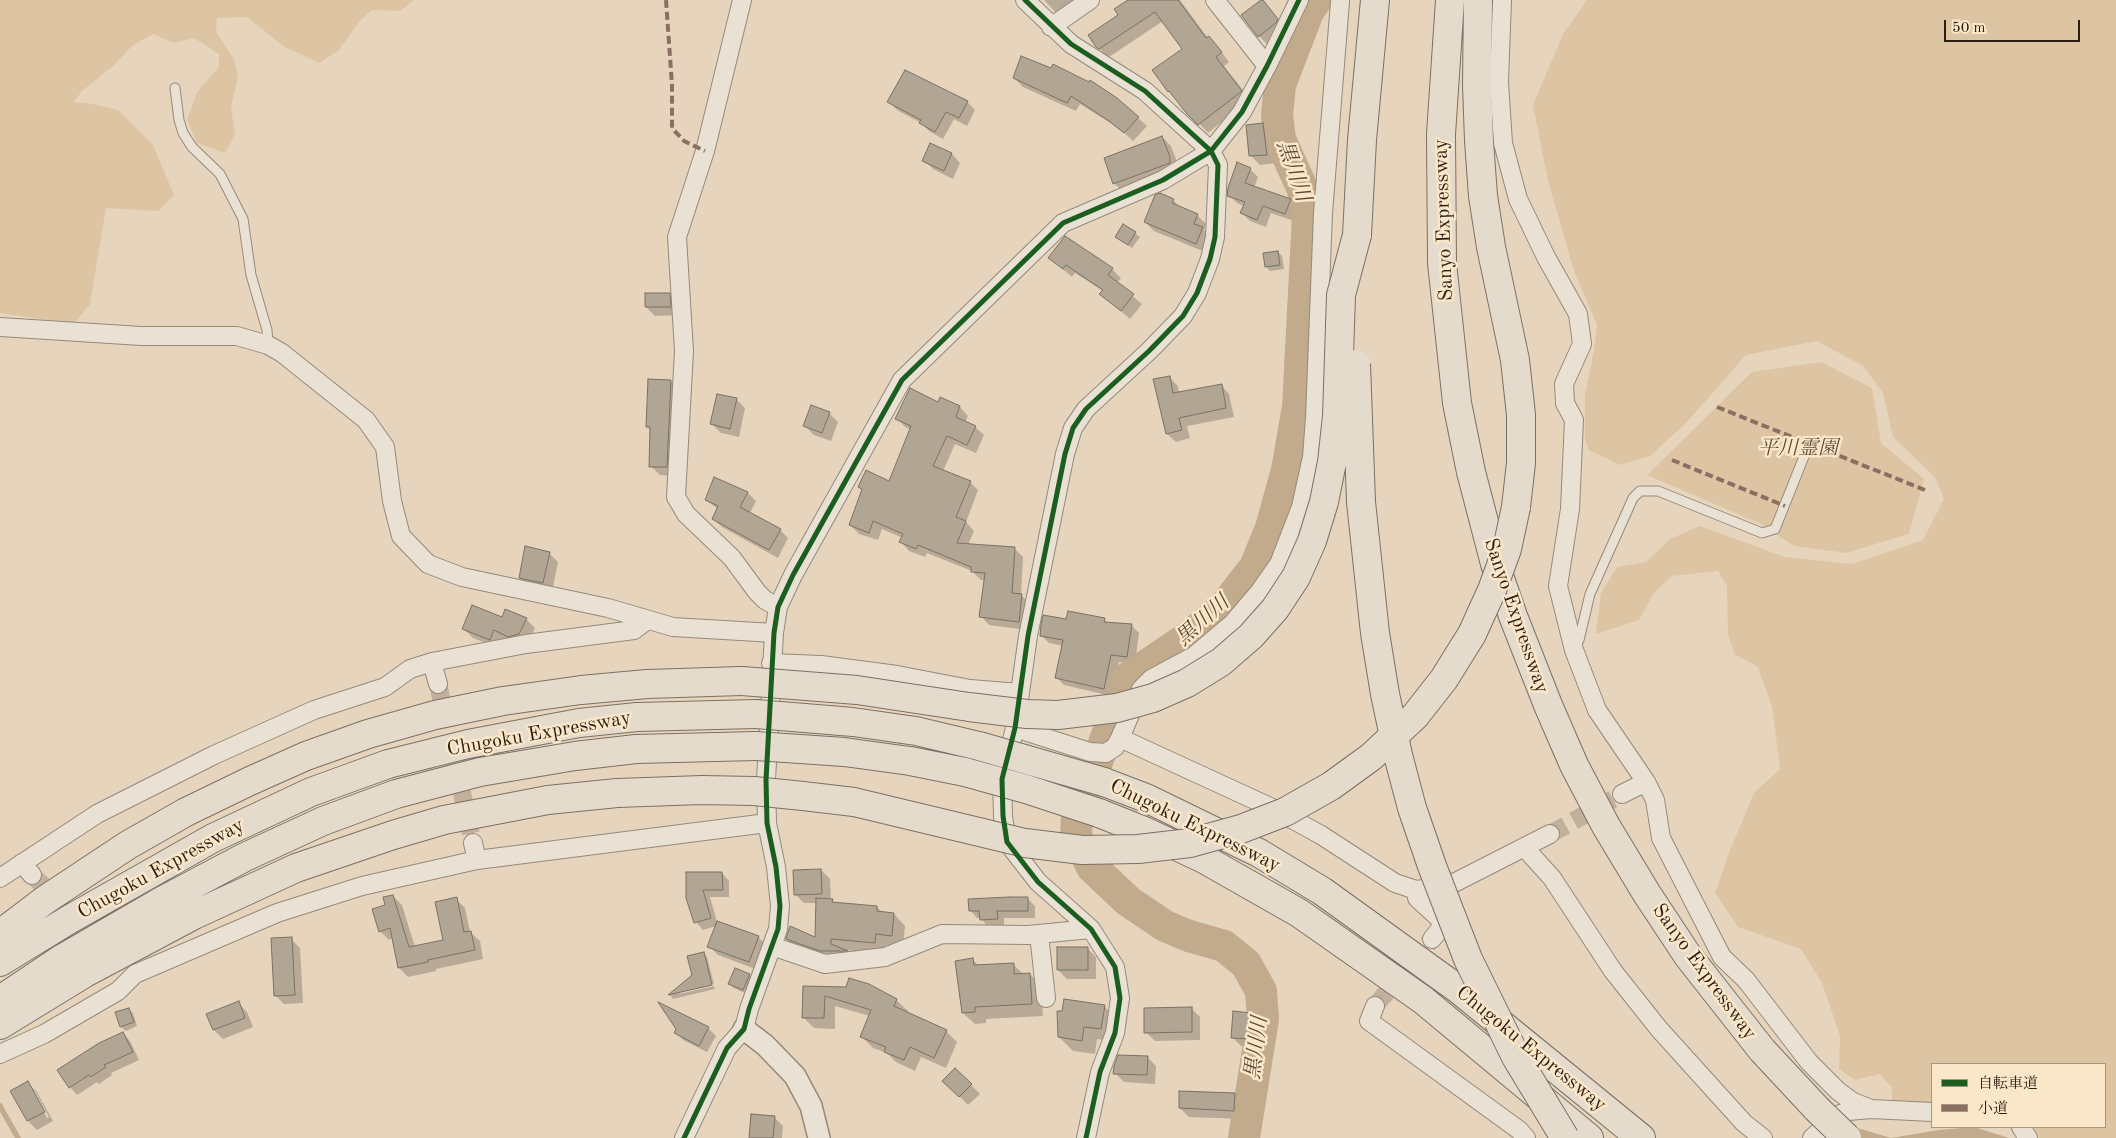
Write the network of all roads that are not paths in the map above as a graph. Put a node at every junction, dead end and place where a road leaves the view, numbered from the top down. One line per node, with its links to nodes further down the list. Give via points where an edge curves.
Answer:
1 (742, 0): 19 (street, via 707,142 678,237 684,351 676,497 686,514 732,558 757,592)
2 (1025, 0): 11 (street)
3 (1090, 0): 11 (street)
4 (1215, 0): 12 (street)
5 (1299, 0): 12 (street)
6 (1375, 0): 15 (highway, via 1362,140)
7 (1450, 0): 61 (highway, Sanyo Expressway, bridge, via 1441,134 1445,297 1457,403 1471,472 1495,564 1513,616 1574,765 1647,894 1688,956 1762,1050)
8 (1478, 0): 47 (highway, bridge, via 1477,94 1483,196 1514,360 1521,415 1521,463 1516,507 1507,549 1492,590 1472,634 1444,679 1415,716 1371,757 1331,786 1285,812 1241,829 1190,843 1138,849 1082,850 1025,843 863,804 754,791 617,793 548,800 453,818 304,865 194,914 85,973)
9 (1502, 0): 22 (street, via 1499,82 1503,143 1518,199 1578,314 1582,344 1564,384 1566,403 1574,420 1570,509 1558,586)
10 (1340, 2): 28 (street, via 1323,213 1312,457 1301,507 1279,564 1260,591 1232,624 1194,656 1151,678 1141,689)
11 (1051, 26): 14 (street, via 1071,44 1145,91)
12 (1268, 66): 14 (street, via 1242,112)
13 (175, 88): 17 (lane, via 184,133 192,147 220,174 243,219 251,275 267,330)
14 (1211, 151): 19 (street, via 1163,180 1063,223 909,373 893,396); 26 (street, via 1218,165 1215,236 1197,293 1183,316 1086,409 1073,428 1030,626)
15 (1358, 235): 39 (highway, bridge, via 1341,295 1332,462 1312,541 1296,577 1275,609 1221,662 1187,683 1153,698 1117,708 1058,715 985,709 857,690 742,681 581,690 435,715 368,734 282,767 186,812 120,850); 56 (highway, bridge, via 1356,374 1360,502 1375,633 1398,755 1412,808 1468,959 1516,1058)
16 (0, 327): 17 (street, via 141,336 237,336)
17 (268, 345): 20 (street, via 366,420 385,447 400,536 428,564 462,578 608,608)
18 (1809, 444): 22 (lane, via 1775,529 1762,533 1658,491 1640,491 1633,498 1590,594 1579,640)
19 (778, 607): 21 (street)
20 (647, 620): 21 (street, via 673,627); 23 (street, via 634,630 526,644)
21 (774, 633): 24 (street)
22 (1572, 643): 29 (street, via 1597,710)
23 (432, 662): 25 (street); 36 (street, via 410,670 385,686 314,710 214,755 97,814 27,869)
24 (771, 663): 26 (street, via 821,665 970,689); 31 (street, via 766,780)
25 (438, 684)
26 (1020, 693): 27 (street)
27 (1015, 728): 28 (street, via 1090,752 1106,753); 38 (street, via 1002,779 1007,842 1038,882)
28 (1120, 738): 37 (street, via 1270,807 1321,834 1395,883)
29 (1646, 782): 30 (street); 50 (street, via 1655,800 1661,838 1722,957 1746,980 1809,1062 1838,1091)
30 (1622, 794)
31 (768, 823): 35 (street); 42 (street, via 780,906 778,929)
32 (1550, 834): 34 (street)
33 (473, 843): 35 (street)
34 (1524, 847): 37 (street, via 1448,886); 59 (street, via 1552,878 1613,971 1659,1029 1744,1123)
35 (477, 860): 49 (street, via 362,886 277,913 133,971 118,990 44,1034)
36 (0, 878)
37 (1416, 890): 41 (street, via 1417,898 1440,919 1441,928)
38 (1091, 929): 40 (street); 54 (street, via 1114,967 1120,998 1115,1033 1100,1072)
39 (0, 934)
40 (1039, 934): 42 (street, via 942,934 884,957 825,964); 44 (street)
41 (1432, 939)
42 (772, 946): 48 (street)
43 (0, 962): 58 (highway, Chugoku Expressway, bridge, via 213,838 311,792 388,764 468,744 579,723 637,717 756,714 853,722 916,731 988,748 1104,782 1146,798 1259,853 1322,891 1458,989)
44 (1046, 998)
45 (0, 1000): 57 (highway, Chugoku Expressway, bridge, via 63,958 245,857 323,821 396,794 480,772 636,749 756,746 844,752 965,772 1026,789 1099,813 1204,860 1299,914 1422,1000)
46 (1375, 1006): 55 (street, via 1370,1021)
47 (0, 1025)
48 (744, 1029): 52 (street, via 727,1048); 53 (street, via 795,1076 811,1106)
49 (0, 1054)
50 (1871, 1109): 51 (street); 60 (street, via 1838,1114)
51 (1931, 1112)
52 (684, 1138)
53 (819, 1138)
54 (1086, 1138)
55 (1526, 1138)
56 (1565, 1138)
57 (1589, 1138)
58 (1641, 1138)
59 (1763, 1138)
60 (1812, 1138)
61 (1847, 1138)

